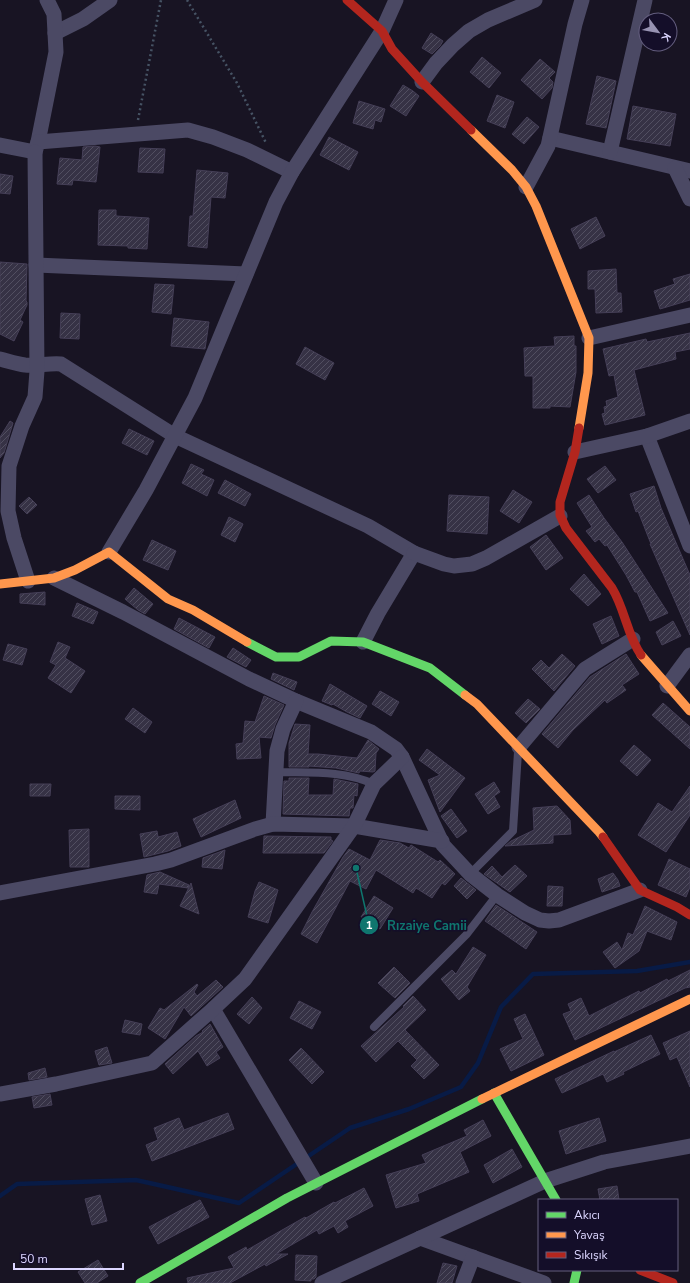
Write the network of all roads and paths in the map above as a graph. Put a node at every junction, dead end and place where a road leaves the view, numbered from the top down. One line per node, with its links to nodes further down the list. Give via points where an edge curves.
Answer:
1 (47, 0): 11 (street, via 54,14)
2 (110, 0): 11 (street, via 83,19)
3 (161, 0): 13 (path)
4 (187, 0): 16 (path, via 237,83)
5 (347, 0): 10 (street)
6 (396, 0): 10 (street)
7 (535, 0): 12 (street, via 469,31 452,45)
8 (582, 0): 14 (street, via 574,24)
9 (645, 0): 18 (street)
10 (382, 31): 12 (street, via 392,50); 21 (street)
11 (55, 33): 17 (street, via 56,52)
12 (422, 82): 22 (street, via 512,170)
13 (136, 134): 17 (street); 21 (street, via 188,130 247,150)
14 (550, 138): 18 (street); 22 (street)
15 (0, 145): 17 (street)
16 (267, 145)
17 (36, 147): 24 (street)
18 (610, 152): 19 (street)
19 (675, 168): 20 (street); 23 (street)
20 (690, 171)
21 (292, 172): 25 (street, via 276,202)
22 (526, 187): 27 (street, via 536,206)
23 (690, 199)
24 (36, 264): 25 (street); 29 (street)
25 (246, 274): 31 (street, via 195,398)
26 (690, 315): 27 (street)
27 (588, 338): 33 (street, via 588,373)
28 (0, 359): 29 (street, via 24,365)
29 (37, 365): 31 (street, via 61,364); 40 (street, via 35,396 9,466 8,511)
30 (690, 421): 32 (street)
31 (175, 436): 37 (street); 38 (street, via 368,526)
32 (647, 436): 33 (street); 35 (street)
33 (575, 452): 34 (street, via 560,502)
34 (560, 516): 38 (street, via 472,564 454,566); 42 (street, via 566,528 615,593)
35 (687, 530): 36 (street)
36 (690, 546)
37 (109, 552): 39 (street); 43 (street, via 168,599 193,610 276,657 299,657 331,641)
38 (414, 553): 43 (street)
39 (54, 578): 40 (street); 46 (street)
40 (28, 581): 41 (street)
41 (0, 584)
42 (633, 639): 45 (street, via 646,662); 48 (street, via 585,669)
43 (363, 642): 48 (street, via 430,668 477,704)
44 (690, 654): 45 (street)
45 (667, 686): 47 (street)
46 (296, 701): 49 (street, via 371,732 396,749); 50 (street, via 280,740)
47 (690, 711)
48 (519, 747): 55 (lane, via 513,831); 56 (street, via 599,832)
49 (402, 757): 51 (street); 54 (street)
50 (276, 772): 51 (lane, via 341,774); 52 (street)
51 (374, 784): 53 (street)
52 (273, 824): 53 (street); 57 (street, via 171,860)
53 (354, 826): 54 (street); 61 (street, via 245,978)
54 (442, 840): 55 (street, via 443,846)
55 (470, 874): 58 (street)
56 (640, 890): 58 (street, via 559,920 549,921 533,918); 59 (street)
57 (0, 893)
58 (497, 895): 62 (lane, via 466,935)
59 (690, 915)
60 (690, 999): 63 (street)
61 (213, 1009): 64 (street, via 152,1063); 67 (street)
62 (374, 1027)
63 (494, 1093): 66 (street); 67 (street)
64 (0, 1094)
65 (690, 1146): 66 (street, via 604,1162)
66 (545, 1181): 68 (street); 69 (street)
67 (316, 1183): 73 (street, via 171,1269)
68 (555, 1199)
69 (420, 1238): 70 (street); 74 (street)
70 (472, 1257): 75 (street); 76 (street)
71 (577, 1271): 77 (street)
72 (643, 1271): 78 (street)
73 (140, 1283)
74 (322, 1283)
75 (463, 1283)
76 (544, 1283)
77 (574, 1283)
78 (673, 1283)

